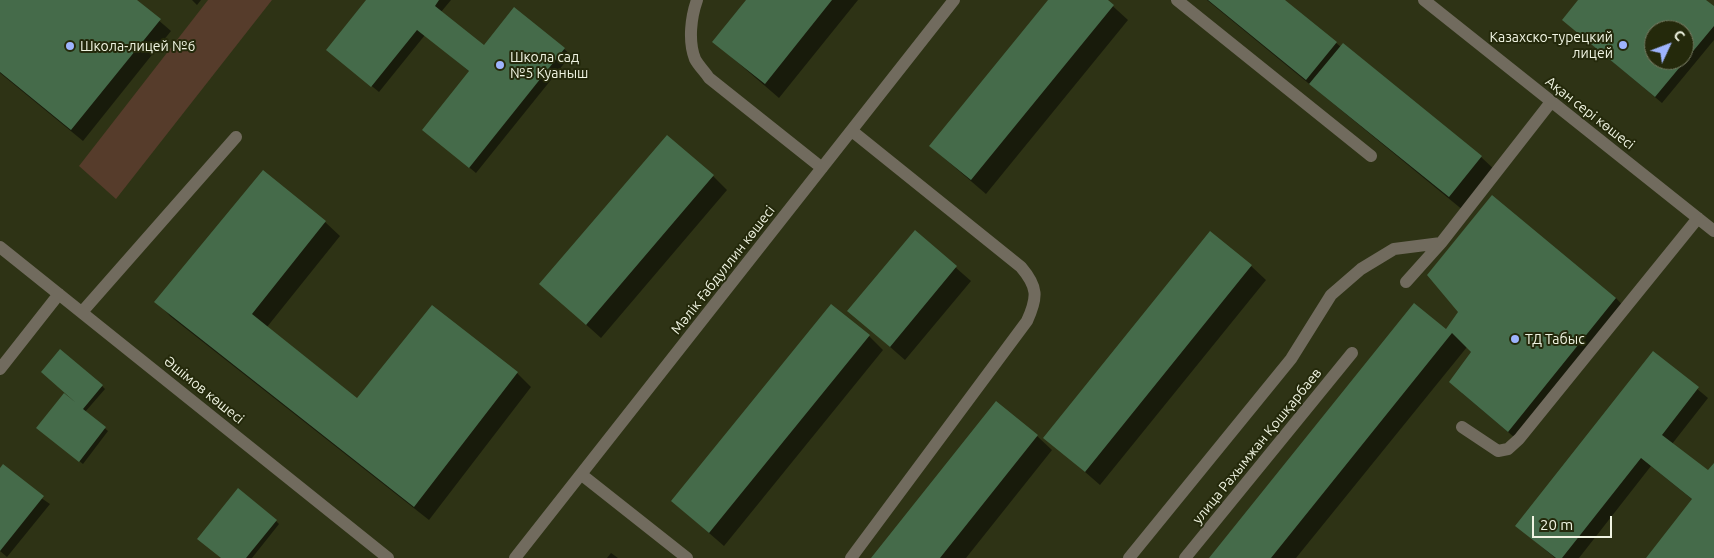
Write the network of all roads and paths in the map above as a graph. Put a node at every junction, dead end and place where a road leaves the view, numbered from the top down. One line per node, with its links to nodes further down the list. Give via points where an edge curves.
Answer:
1 (697, 0): 9 (street, via 691,35 696,59 709,78)
2 (954, 0): 6 (street, Мәлік Ғабдуллин көшесі)
3 (1177, 0): 8 (street)
4 (1424, 0): 5 (street, Ақан сері көшесі)
5 (1551, 102): 10 (street, Ақан сері көшесі); 12 (street)
6 (852, 131): 9 (street, Мәлік Ғабдуллин көшесі); 24 (street, via 1021,267 1036,293 1027,321)
7 (236, 138): 16 (street)
8 (1371, 156)
9 (822, 168): 20 (street, Мәлік Ғабдуллин көшесі)
10 (1698, 218): 11 (street, Ақан сері көшесі); 19 (street, via 1508,449 1498,451)
11 (1714, 231)
12 (1441, 243): 14 (street); 25 (street, via 1394,249 1361,269 1331,295 1291,359)
13 (0, 247): 15 (street, Әшімов көшесі)
14 (1406, 282)
15 (59, 294): 16 (street, Әшімов көшесі); 18 (street)
16 (82, 312): 21 (street, Әшімов көшесі)
17 (1352, 353): 26 (street, улица Рахымжан Қошқарбаев)
18 (0, 369)
19 (1462, 427)
20 (582, 475): 22 (street, Мәлік Ғабдуллин көшесі); 23 (street)
21 (388, 558)
22 (515, 558)
23 (687, 558)
24 (851, 558)
25 (1130, 558)
26 (1185, 558)

